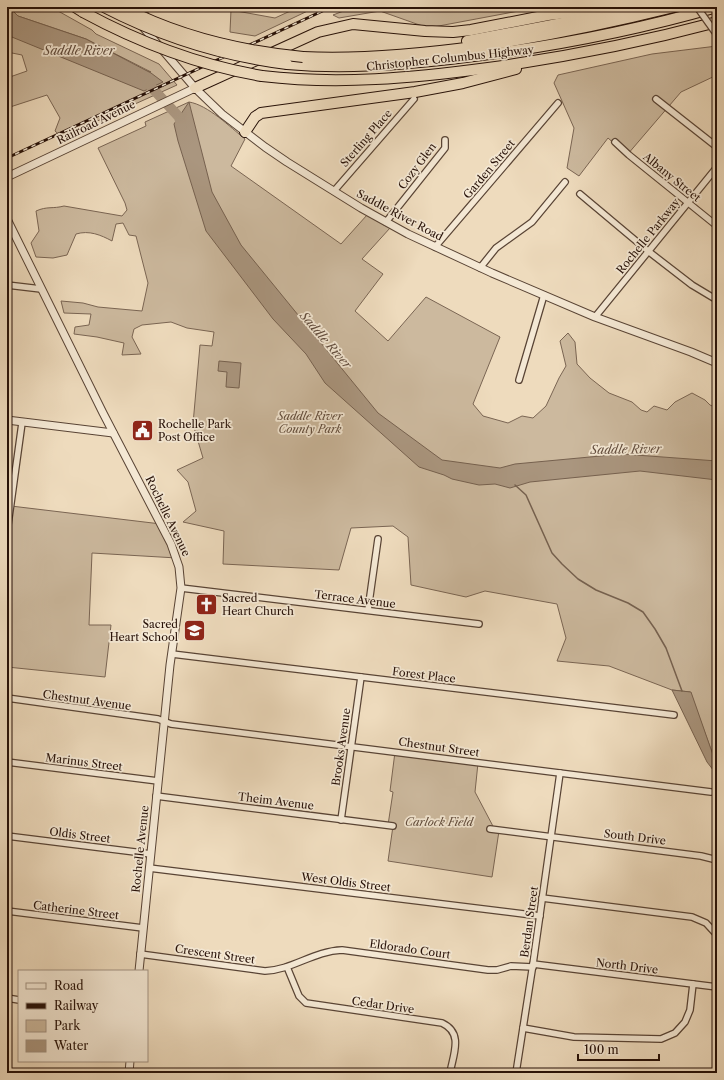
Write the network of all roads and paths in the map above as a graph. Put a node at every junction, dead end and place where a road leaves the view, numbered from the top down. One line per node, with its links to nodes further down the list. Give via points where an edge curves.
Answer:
1 (104, 7): 8 (highway, Christopher Columbus Highway, bridge, via 138,24 193,45 287,64 323,66 368,66 491,54 613,33)
2 (123, 7): 10 (street, Saddle River Road); 13 (highway, Christopher Columbus Highway, bridge, via 160,24 215,42 253,50 302,57)
3 (147, 7): 10 (street)
4 (617, 7): 15 (highway, via 548,15 453,32 353,24 338,26 318,32)
5 (637, 7): 13 (highway)
6 (674, 7): 13 (highway, Christopher Columbus Highway, via 598,25 502,43)
7 (697, 7): 12 (street, bridge)
8 (717, 7)
9 (79, 10): 14 (highway, Christopher Columbus Highway, bridge, via 130,36 174,54 262,76 317,80 385,79 459,72)
10 (138, 22): 15 (street, Saddle River Road)
11 (717, 22): 14 (highway, Christopher Columbus Highway)
12 (717, 35)
13 (385, 56)
14 (568, 56): 19 (highway, via 463,83 415,92 261,113 255,117)
15 (195, 88): 19 (street, Saddle River Road, via 222,114); 24 (street, Railroad Avenue)
16 (414, 99): 26 (street, Sterling Place)
17 (656, 99): 22 (street)
18 (558, 103): 32 (street, Garden Street)
19 (246, 132): 26 (street, Saddle River Road, via 287,162)
20 (445, 140): 30 (street, Cozy Glen, via 445,148)
21 (615, 142): 28 (street, Albany Street)
22 (717, 147)
23 (717, 167): 28 (street, Rochelle Parkway)
24 (7, 178)
25 (565, 182): 34 (street, via 532,222 496,248)
26 (334, 191): 30 (street, Saddle River Road)
27 (580, 194): 33 (street)
28 (688, 203): 31 (street, Albany Street); 33 (street, Rochelle Parkway)
29 (7, 219): 36 (street, Rochelle Avenue)
30 (386, 222): 32 (street, Saddle River Road)
31 (717, 226)
32 (435, 248): 34 (street, Saddle River Road)
33 (648, 251): 38 (street, via 692,285); 39 (street, Rochelle Parkway)
34 (480, 268): 37 (street, Saddle River Road)
35 (7, 285): 36 (street)
36 (41, 289): 44 (street, Rochelle Avenue)
37 (544, 295): 39 (street, Saddle River Road); 41 (street)
38 (717, 300)
39 (595, 317): 40 (street, Saddle River Road)
40 (717, 363)
41 (519, 380)
42 (7, 420): 43 (street)
43 (22, 423): 44 (street); 45 (street)
44 (113, 433): 47 (street, Rochelle Avenue, via 177,558)
45 (7, 532)
46 (378, 539): 48 (street)
47 (180, 588): 48 (street, Terrace Avenue); 50 (street, Rochelle Avenue)
48 (368, 610): 49 (street, Terrace Avenue)
49 (479, 624)
50 (172, 654): 51 (street, Forest Place); 54 (street, Rochelle Avenue)
51 (361, 677): 53 (street, Forest Place); 55 (street, Brooks Avenue)
52 (7, 698): 54 (street, Chestnut Avenue, via 158,719)
53 (674, 715)
54 (164, 722): 55 (street, Chestnut Street); 58 (street, Rochelle Avenue)
55 (351, 746): 57 (street, Chestnut Street); 61 (street, Brooks Avenue)
56 (7, 762): 58 (street, Marinus Street)
57 (560, 773): 59 (street, Chestnut Street); 65 (street, Berdan Street)
58 (158, 781): 60 (street, Rochelle Avenue)
59 (711, 792)
60 (156, 796): 61 (street, Theim Avenue); 66 (street, Rochelle Avenue)
61 (342, 820): 62 (street, Theim Avenue)
62 (393, 826)
63 (490, 829): 65 (street, South Drive)
64 (7, 836): 66 (street, Oldis Street)
65 (551, 837): 67 (street, South Drive); 69 (street, Berdan Street)
66 (151, 854): 68 (street, Rochelle Avenue)
67 (717, 860)
68 (149, 868): 71 (street, West Oldis Street); 72 (street, Rochelle Avenue)
69 (542, 898): 71 (street, Berdan Street); 73 (street, via 692,917 706,923)
70 (7, 911): 72 (street, Catherine Street)
71 (540, 916): 75 (street, Berdan Street)
72 (143, 928): 74 (street, Rochelle Avenue)
73 (717, 935)
74 (140, 954): 76 (street, Crescent Street, via 266,971); 77 (street, Rochelle Avenue)
75 (533, 965): 76 (street, Eldorado Court, via 488,970 342,950 322,952); 78 (street, North Drive); 82 (street, Berdan Street)
76 (287, 967): 85 (street, Cedar Drive, via 299,996 306,1003 442,1023 447,1026 454,1033 456,1043)
77 (139, 970)
78 (693, 984): 79 (street, North Drive); 82 (street, via 690,1010 685,1022 675,1033 661,1039 574,1037)
79 (717, 987)
80 (7, 998): 81 (street)
81 (18, 1000)
82 (523, 1028): 86 (street, Berdan Street)
83 (130, 1062): 84 (street)
84 (129, 1073)
85 (450, 1073)
86 (516, 1073)

